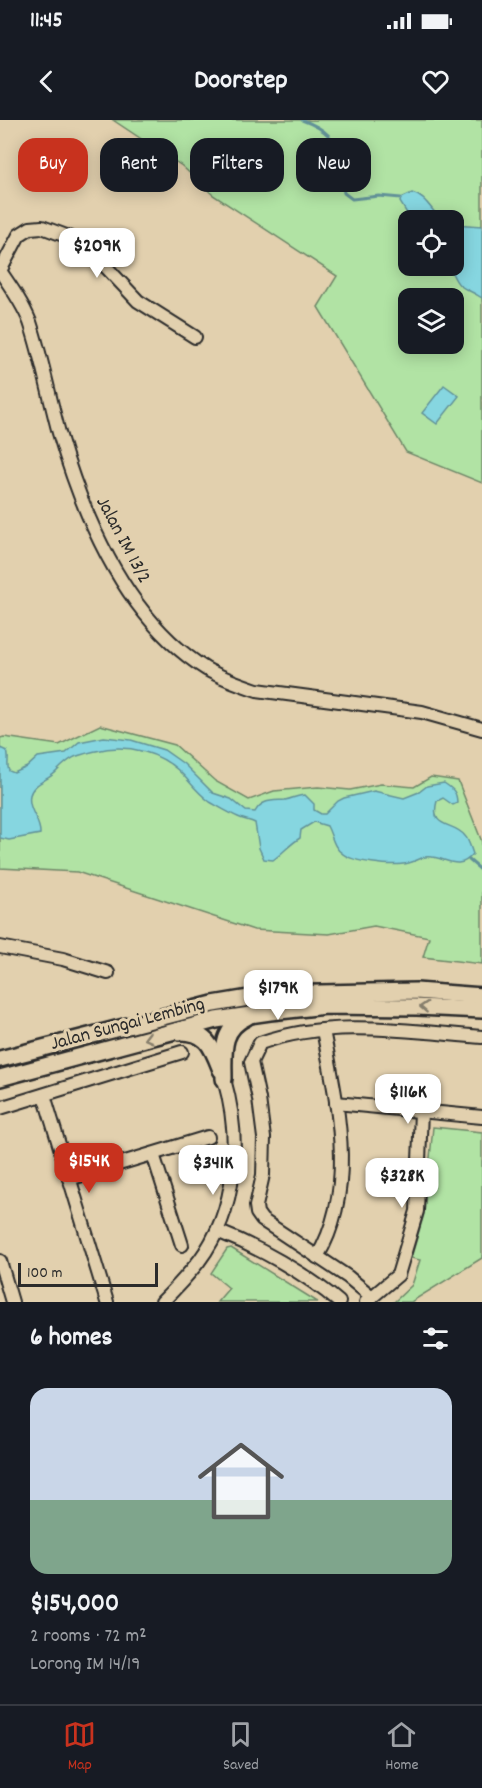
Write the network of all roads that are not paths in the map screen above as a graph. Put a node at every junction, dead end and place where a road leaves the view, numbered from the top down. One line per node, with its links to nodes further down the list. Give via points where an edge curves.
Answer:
1 (0, 271): 2 (street, via 19,235 42,227 92,251 138,301); 3 (street, Jalan IM 13/2, via 29,322 59,434 83,502 115,570 163,635 207,669 257,690 422,712)
2 (195, 338)
3 (482, 729)
4 (0, 947): 5 (street, via 63,959)
5 (108, 973)
6 (482, 996): 13 (main road, Jalan Sungai Lembing, via 416,991 273,994 213,1004)
7 (482, 1010): 8 (main road, Jalan Sungai Lembing, one-way to 8, via 326,1006)
8 (255, 1014): 10 (main road, Jalan Sungai Lembing); 15 (main road, via 236,1023 227,1034)
9 (323, 1030): 11 (street, via 365,1027); 17 (street); 26 (street, via 285,1034 260,1043 251,1062 264,1138 257,1213 262,1221)
10 (173, 1032): 14 (main road, Jalan Sungai Lembing, one-way to 14); 15 (main road, via 187,1032 207,1041)
11 (482, 1037)
12 (182, 1052): 16 (street)
13 (0, 1059)
14 (0, 1078)
15 (224, 1078): 24 (street, via 234,1154 228,1198)
16 (44, 1095): 18 (street); 23 (street)
17 (336, 1103): 19 (street); 26 (street, via 340,1186 327,1240)
18 (0, 1108)
19 (421, 1111): 20 (street); 29 (street, via 417,1211 398,1275)
20 (482, 1117)
21 (208, 1137): 22 (street)
22 (153, 1154): 23 (street); 25 (street)
23 (69, 1179): 31 (street)
24 (217, 1231): 32 (street, via 199,1260); 33 (street, via 271,1257)
25 (182, 1245)
26 (317, 1257): 29 (street, via 348,1277)
27 (0, 1260): 28 (street)
28 (4, 1288): 30 (street)
29 (369, 1299)
30 (12, 1302)
31 (107, 1302)
32 (162, 1302)
33 (339, 1302)

